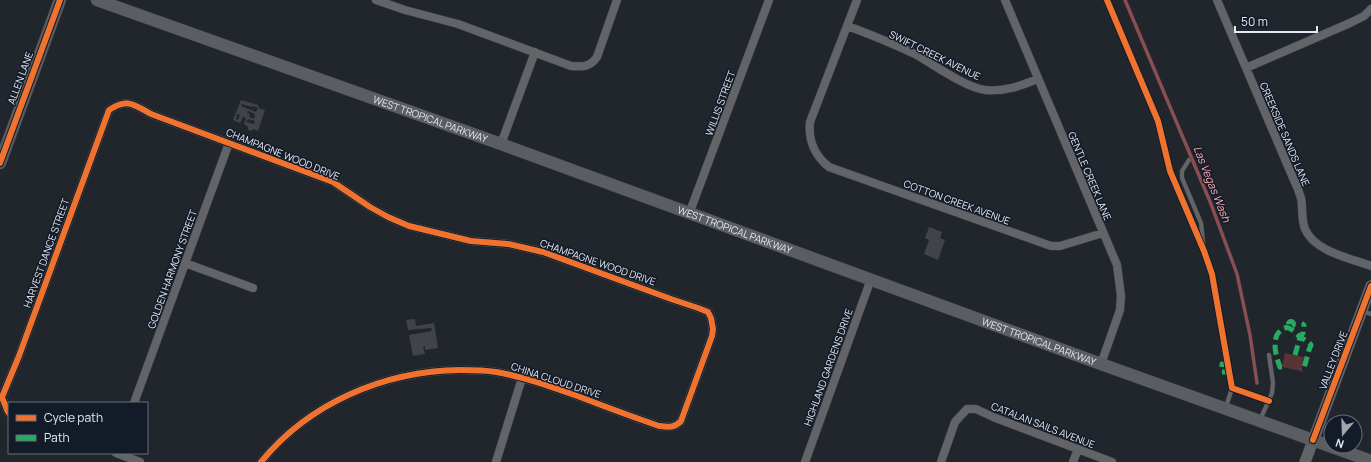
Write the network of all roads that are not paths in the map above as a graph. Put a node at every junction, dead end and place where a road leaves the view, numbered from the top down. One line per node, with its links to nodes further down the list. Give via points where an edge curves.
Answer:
1 (60, 0): 18 (main road, ALLEN LANE)
2 (97, 0): 16 (main road, WEST TROPICAL PARKWAY)
3 (376, 0): 11 (street, via 458,24)
4 (617, 0): 11 (street, via 601,50 587,66 571,66)
5 (769, 0): 19 (street, WILLIS STREET)
6 (857, 0): 10 (street)
7 (1005, 0): 13 (street, GENTLE CREEK LANE)
8 (1217, 0): 12 (street, CREEKSIDE SANDS LANE)
9 (1371, 9): 12 (street, via 1350,23)
10 (847, 26): 13 (street, SWIFT CREEK AVENUE, via 915,55 965,83 984,90 1009,90); 20 (street, COTTON CREEK AVENUE, via 810,122 810,138 814,148 829,167 1051,246 1060,246)
11 (535, 52): 16 (street)
12 (1246, 68): 23 (street, CREEKSIDE SANDS LANE, via 1301,198 1303,220 1309,234 1313,240 1328,250)
13 (1038, 79): 20 (street, GENTLE CREEK LANE)
14 (116, 106): 15 (street, CHAMPAGNE WOOD DRIVE, via 134,104 151,114); 34 (street, HARVEST DANCE STREET, via 109,110 17,362 5,387 2,397)
15 (229, 143): 22 (street, GOLDEN HARMONY STREET); 36 (street, CHAMPAGNE WOOD DRIVE, via 333,182 370,207 409,226 471,241 508,244 543,252 708,312 714,329 681,421)
16 (501, 144): 19 (main road, WEST TROPICAL PARKWAY)
17 (1189, 160): 21 (lane, via 1182,171 1182,178 1201,223)
18 (0, 163)
19 (689, 214): 24 (main road, WEST TROPICAL PARKWAY)
20 (1103, 233): 29 (street, GENTLE CREEK LANE, via 1117,265 1121,296 1117,321)
21 (1204, 251)
22 (185, 262): 26 (street); 32 (street, GOLDEN HARMONY STREET)
23 (1371, 266)
24 (871, 279): 29 (main road, WEST TROPICAL PARKWAY); 44 (street, HIGHLAND GARDENS DRIVE)
25 (1371, 286): 27 (street, VALLEY DRIVE)
26 (253, 288)
27 (1366, 313): 37 (street, VALLEY DRIVE)
28 (1269, 355): 35 (lane, via 1272,394)
29 (1101, 364): 33 (main road, WEST TROPICAL PARKWAY)
30 (522, 378): 36 (street, CHINA CLOUD DRIVE, via 659,426); 42 (street, CHINA CLOUD DRIVE, via 494,371 448,370 425,372 371,385 310,416); 43 (street)
31 (1232, 388): 33 (lane)
32 (134, 402)
33 (1225, 409): 35 (main road, WEST TROPICAL PARKWAY)
34 (8, 411)
35 (1260, 421): 37 (main road, WEST TROPICAL PARKWAY)
36 (677, 425)
37 (1313, 440): 40 (main road, WEST TROPICAL PARKWAY); 48 (street, VALLEY DRIVE)
38 (1078, 449): 45 (street, CATALAN SAILS AVENUE, via 976,409 967,409 955,422); 46 (street); 47 (street, CATALAN SAILS AVENUE)
39 (119, 454): 41 (street)
40 (1371, 461)
41 (140, 462)
42 (260, 462)
43 (496, 462)
44 (805, 462)
45 (941, 462)
46 (1074, 462)
47 (1112, 462)
48 (1305, 462)

